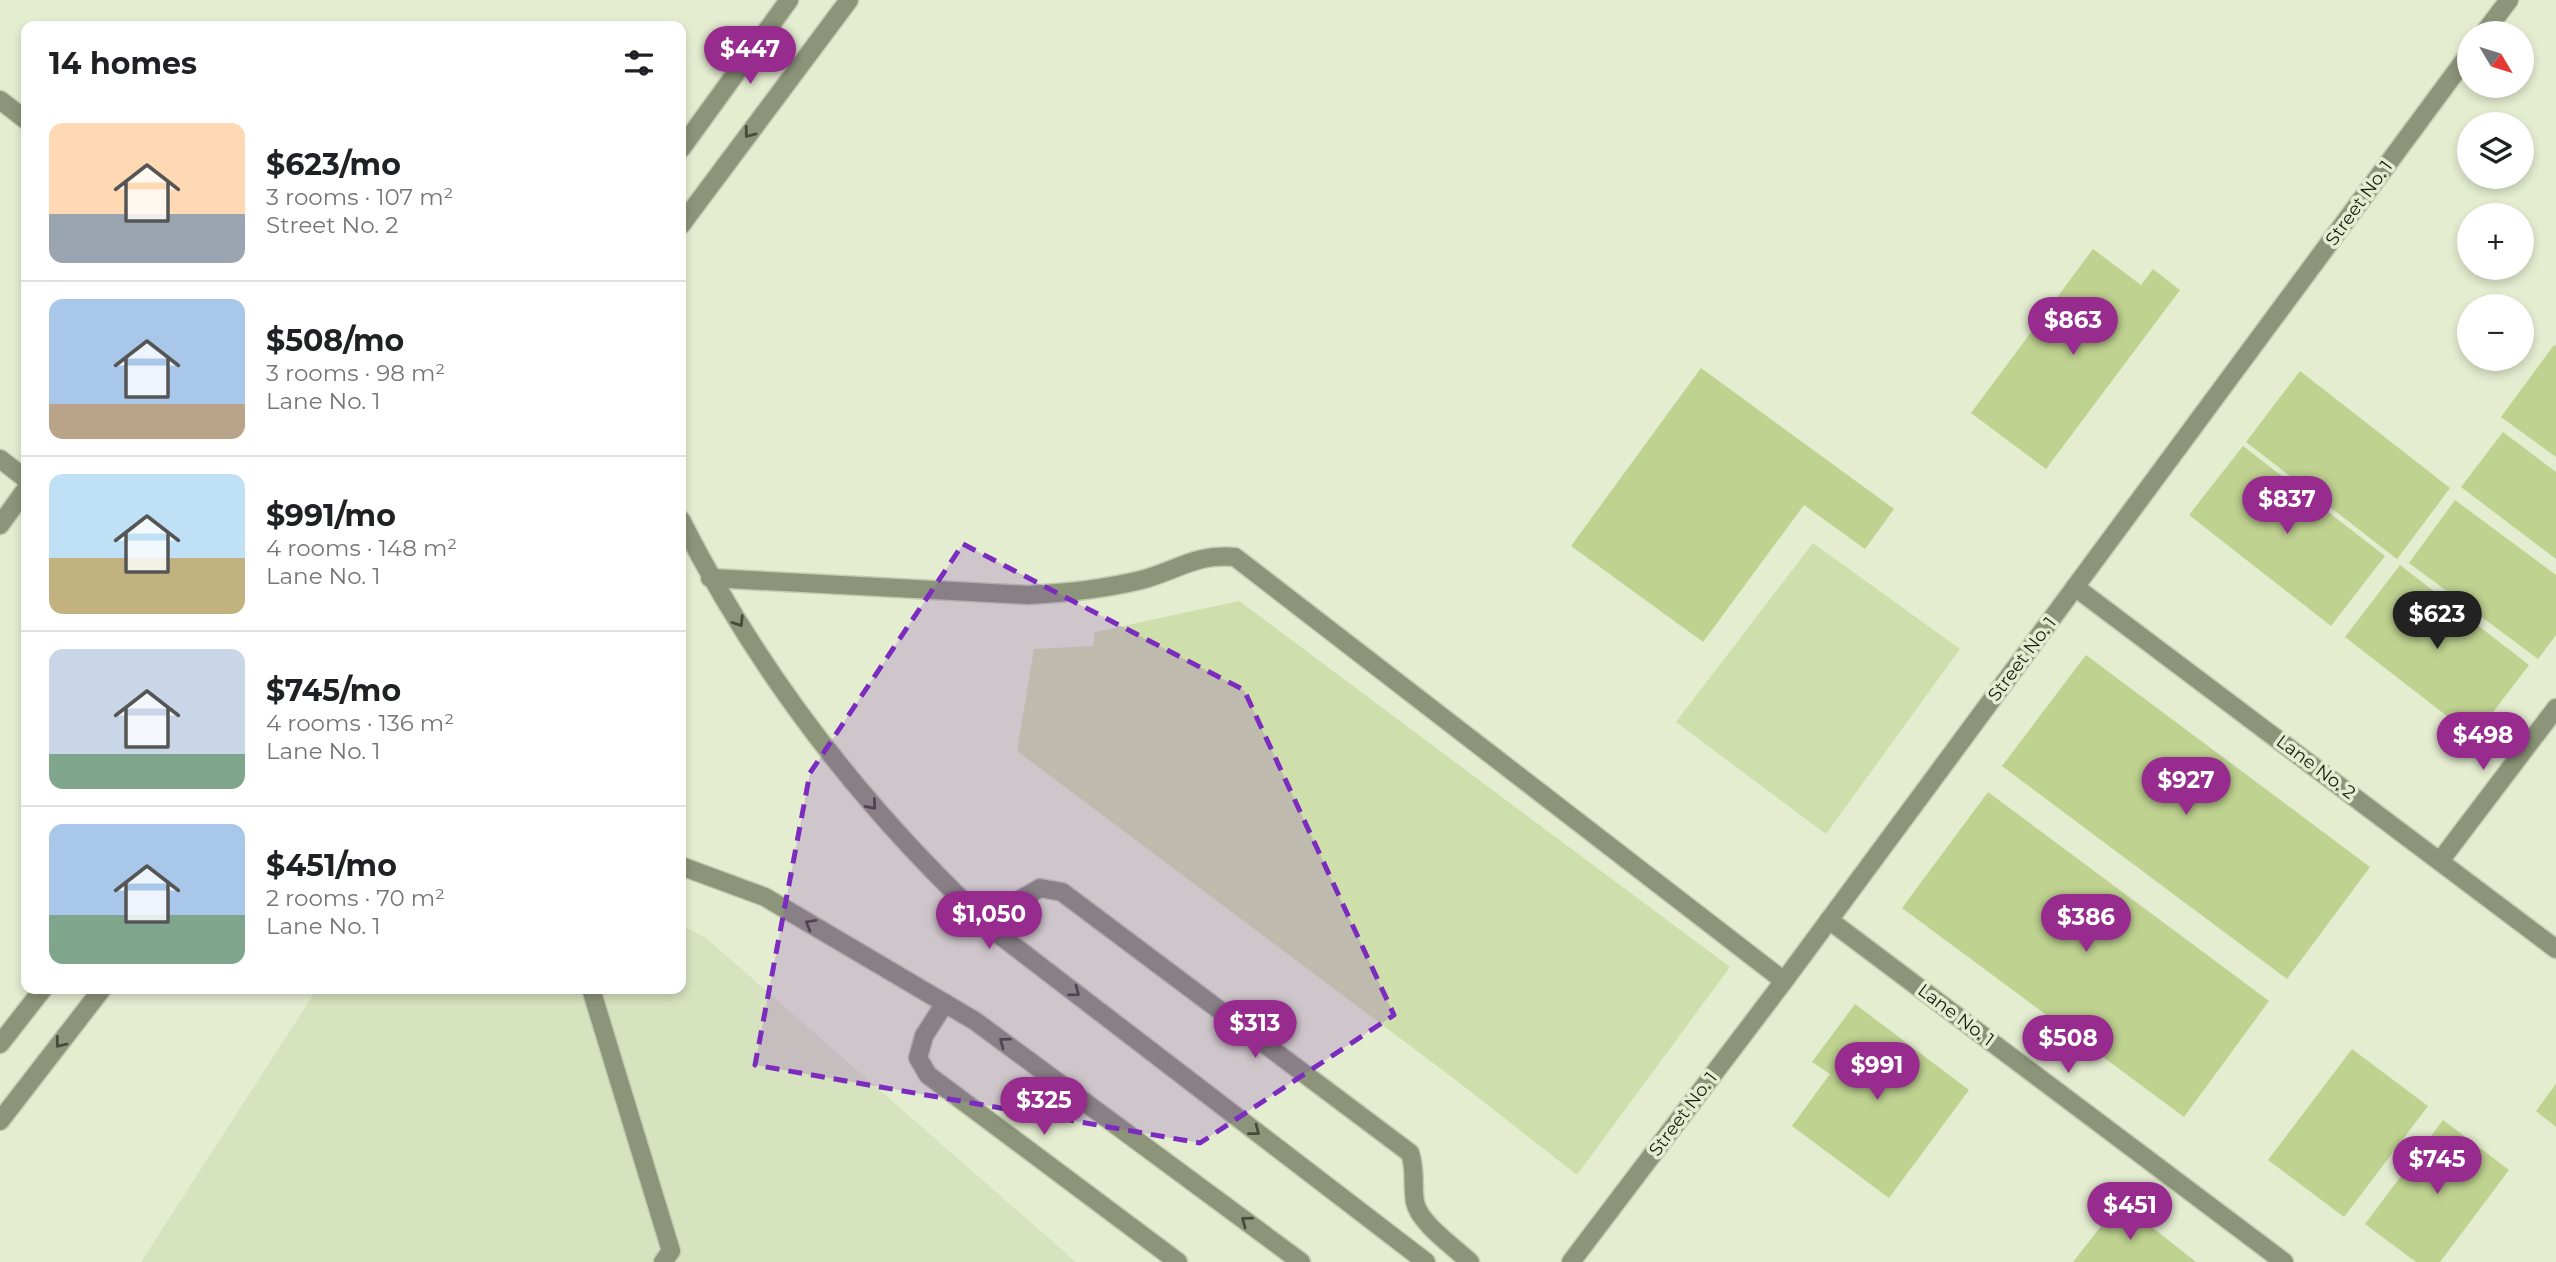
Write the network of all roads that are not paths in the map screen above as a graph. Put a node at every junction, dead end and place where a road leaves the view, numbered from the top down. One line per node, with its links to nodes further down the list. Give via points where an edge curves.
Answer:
1 (789, 0): 8 (street)
2 (849, 0): 9 (street, one-way to 9)
3 (2509, 0): 4 (street)
4 (2493, 21)
5 (2457, 70): 16 (street, Street No. 1)
6 (0, 100): 7 (street)
7 (21, 116)
8 (686, 142)
9 (686, 218)
10 (0, 459): 11 (street)
11 (21, 475)
12 (21, 496): 13 (street)
13 (0, 524)
14 (686, 530): 15 (street)
15 (710, 578): 21 (street, one-way to 21, via 829,754 907,845); 23 (street, via 1028,596 1112,587 1214,555 1235,557)
16 (2075, 587): 18 (street, Lane No. 2); 20 (street, Street No. 1)
17 (2556, 708): 18 (street)
18 (2440, 861): 22 (street, Lane No. 2)
19 (686, 868): 27 (street, one-way to 19, via 765,897)
20 (1829, 920): 23 (street, Street No. 1); 36 (street, Lane No. 1)
21 (997, 933): 33 (street, one-way to 33); 34 (street, via 1021,899 1040,888 1062,892 1410,1153 1419,1214)
22 (2556, 949)
23 (1784, 981): 35 (street, Street No. 1)
24 (39, 994): 28 (street)
25 (98, 994): 29 (street, one-way to 29)
26 (593, 994): 30 (street, via 671,1251)
27 (945, 1003): 31 (street, via 924,1036 918,1058 928,1075); 32 (street, one-way to 27, via 987,1029)
28 (0, 1044)
29 (0, 1121)
30 (663, 1262)
31 (1178, 1262)
32 (1301, 1262)
33 (1426, 1262)
34 (1470, 1262)
35 (1570, 1262)
36 (2284, 1262)

